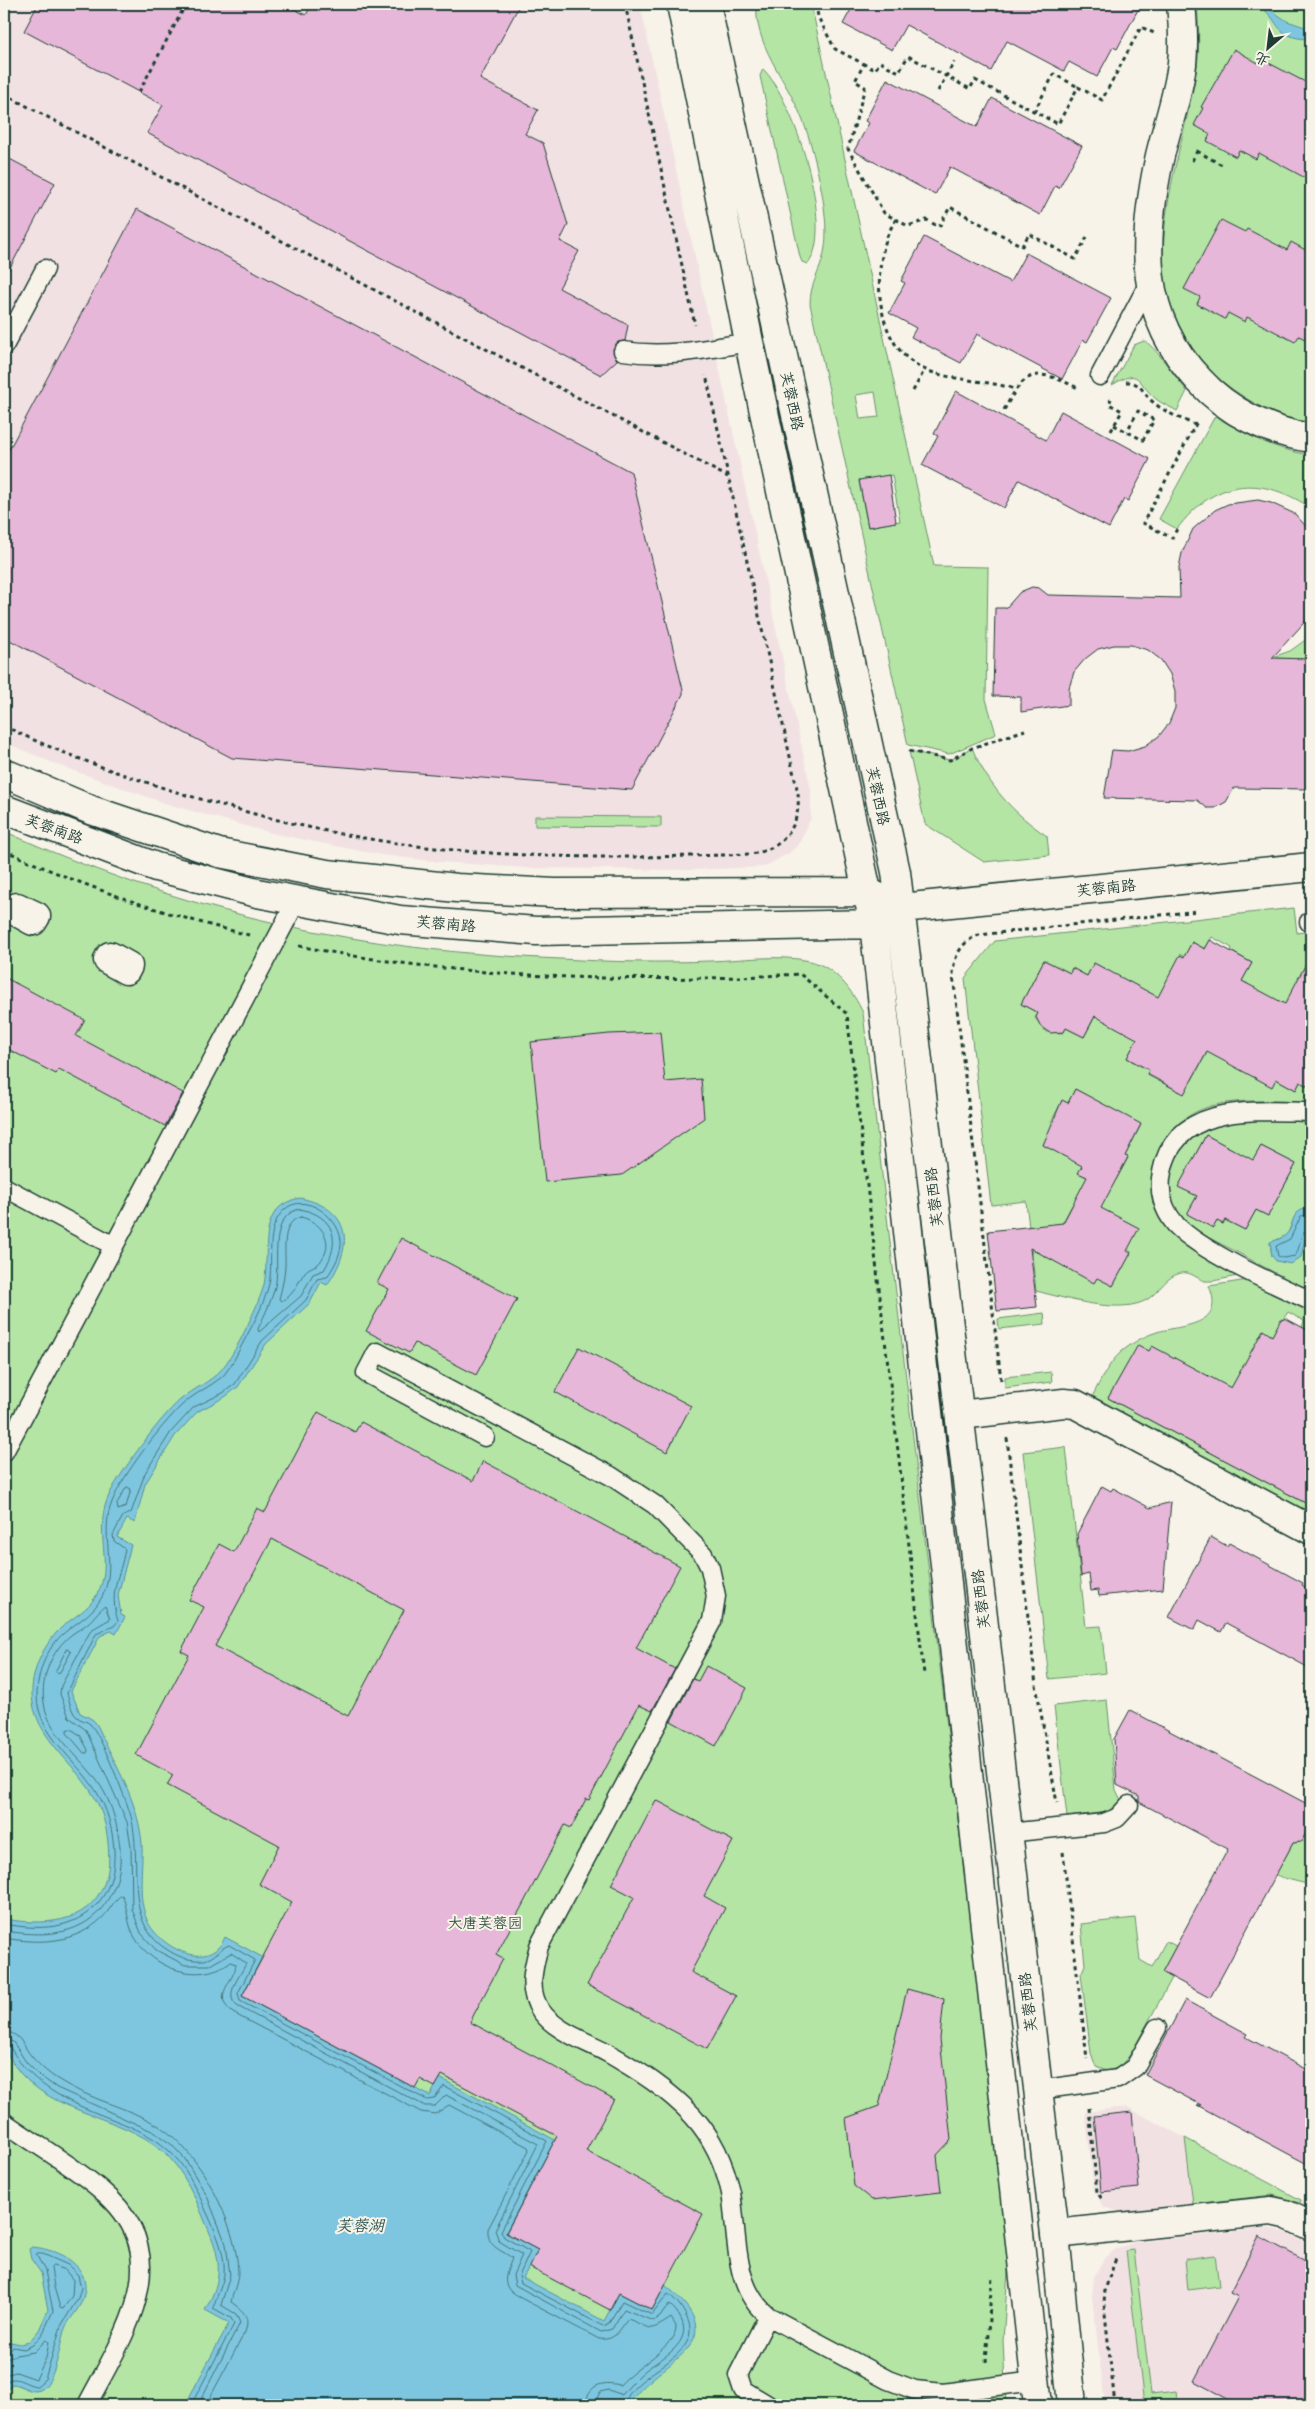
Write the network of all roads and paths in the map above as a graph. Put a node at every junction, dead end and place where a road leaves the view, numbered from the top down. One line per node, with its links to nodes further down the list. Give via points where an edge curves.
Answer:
1 (186, 4): 14 (path)
2 (625, 4): 26 (path)
3 (681, 4): 24 (main road, 芙蓉西路)
4 (706, 4): 55 (main road, 芙蓉西路, via 896,872)
5 (816, 4): 11 (path, via 818,17 835,49)
6 (1181, 4): 9 (main road)
7 (1301, 4): 8 (path)
8 (1311, 9)
9 (1183, 49): 13 (path, via 1142,27 1102,100); 23 (main road, via 1179,82 1153,189 1147,247)
10 (954, 62): 12 (path)
11 (864, 64): 12 (path, via 875,70 880,62 899,72 908,56); 20 (path, via 855,81 865,86 848,149 884,213)
12 (946, 77): 15 (path); 17 (path, via 970,89 975,80)
13 (1078, 87): 17 (path, via 1058,124); 17 (path, via 1054,74)
14 (139, 92)
15 (938, 92)
16 (4, 94): 44 (path)
17 (1034, 112)
18 (1197, 151): 19 (path)
19 (1222, 165)
20 (896, 219): 21 (path, via 908,226 927,220 940,227 950,207 1022,246 1029,234 1075,259); 28 (path, via 886,238 880,264 881,302 890,337 907,360)
21 (1086, 237)
22 (45, 268): 25 (lane)
23 (1149, 283): 29 (lane); 34 (main road, via 1157,313 1171,344 1190,372)
24 (749, 342): 26 (lane); 53 (main road, 芙蓉西路)
25 (4, 346)
26 (701, 350): 27 (lane, via 665,354); 44 (path)
27 (623, 351)
28 (925, 369): 31 (path); 32 (path)
29 (1100, 376)
30 (1122, 383): 40 (path, via 1133,381 1153,402)
31 (1015, 389): 33 (path, via 1026,377 1041,374 1058,378); 38 (path)
32 (913, 391)
33 (1086, 392)
34 (1212, 393): 40 (path); 43 (main road, via 1257,422 1281,432)
35 (1112, 397): 37 (path)
36 (1101, 400): 37 (path)
37 (1109, 404): 39 (path, via 1122,411)
38 (1004, 410)
39 (1114, 425): 41 (path); 42 (path)
40 (1195, 426): 45 (path, via 1143,523 1172,538)
41 (1111, 431)
42 (1127, 431): 42 (path, via 1143,440 1154,420 1138,411)
43 (1311, 438)
44 (728, 477): 46 (path, via 799,804 794,826 788,835 776,846 760,853 652,857 526,854 371,840 281,821 157,786 91,764)
45 (1176, 529)
46 (4, 726)
47 (1025, 730): 48 (path, via 972,748 950,760)
48 (909, 751)
49 (4, 773): 53 (main road, 芙蓉南路, via 91,810 219,853 327,874 457,888 555,893)
50 (4, 809): 54 (main road, 芙蓉南路, via 156,867)
51 (4, 850): 58 (path, via 106,892)
52 (1311, 867): 55 (main road, 芙蓉南路)
53 (868, 892): 55 (main road, 芙蓉南路); 57 (main road, 芙蓉西路)
54 (297, 900): 57 (main road, 芙蓉南路, via 400,920 536,932); 62 (lane)
55 (901, 908): 57 (main road, 芙蓉南路); 65 (main road, 芙蓉西路)
56 (1201, 911): 64 (path, via 981,934 965,944 956,958 953,975)
57 (874, 924): 83 (main road, 芙蓉西路)
58 (252, 936)
59 (290, 944): 69 (path, via 401,963 498,973 674,979 800,974 847,1014)
60 (1311, 1112): 63 (lane, via 1238,1112 1197,1123 1180,1135 1172,1146 1163,1166 1161,1183 1166,1210 1186,1234)
61 (4, 1187): 62 (lane)
62 (114, 1246): 67 (lane)
63 (1311, 1301)
64 (1004, 1410): 65 (main road); 68 (main road, via 1075,1404); 71 (path, via 1036,1686)
65 (960, 1415): 72 (main road, 芙蓉西路)
66 (485, 1437): 81 (lane, via 366,1373 377,1352 633,1490 675,1523 703,1554 710,1568 716,1596 712,1621 539,1946 532,1989 541,2011 551,2022 658,2085 678,2100 708,2135 719,2153 730,2191 746,2289 753,2302)
67 (4, 1452)
68 (1311, 1530)
69 (925, 1680)
70 (1129, 1805): 71 (lane, via 1113,1820)
71 (1060, 1828): 72 (lane); 74 (path)
72 (1008, 1833): 75 (main road, 芙蓉西路)
73 (1157, 2028): 74 (lane, via 1142,2056 1127,2074)
74 (1088, 2084): 75 (lane); 78 (path, via 1097,2192 1111,2207)
75 (1038, 2090): 79 (main road, 芙蓉西路)
76 (4, 2122): 85 (lane, via 107,2194 128,2221 141,2252 141,2279 134,2306)
77 (1311, 2226): 78 (main road, via 1271,2211)
78 (1116, 2228): 79 (main road); 88 (path, via 1116,2259 1105,2290 1104,2304)
79 (1055, 2234): 87 (main road, 芙蓉西路)
80 (992, 2273): 82 (path, via 986,2344)
81 (768, 2316): 84 (lane, via 901,2386 929,2392); 86 (lane, via 738,2375 743,2390)
82 (988, 2388): 83 (lane); 84 (lane)
83 (1036, 2393)
84 (943, 2399)
85 (87, 2405)
86 (768, 2405)
87 (1072, 2405)
88 (1116, 2405)

